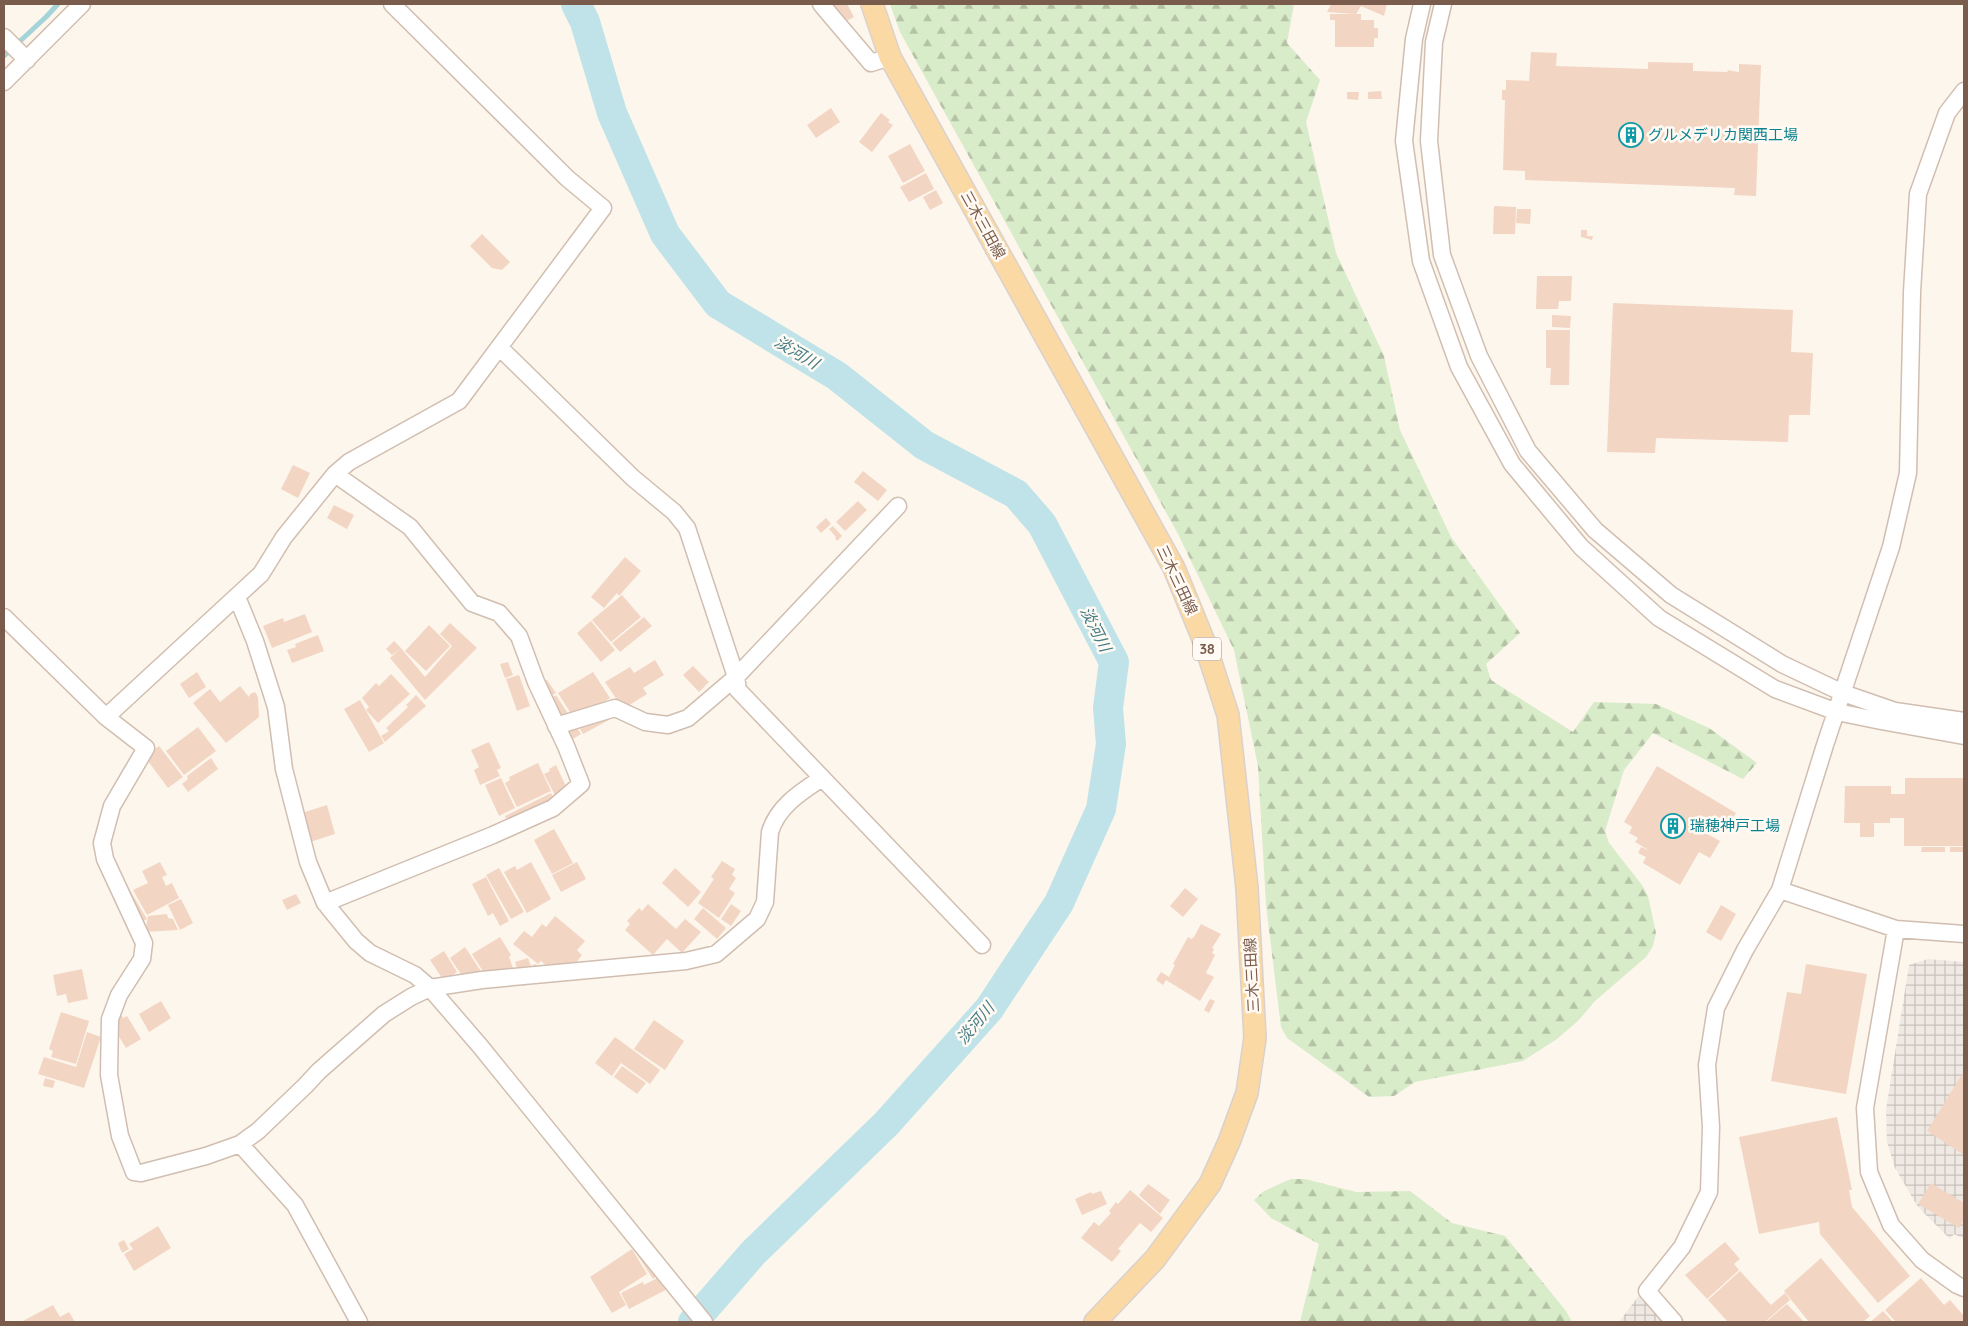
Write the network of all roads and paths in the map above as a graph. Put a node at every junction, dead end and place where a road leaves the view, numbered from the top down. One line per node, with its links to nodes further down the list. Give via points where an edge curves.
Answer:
1 (82, 4): 9 (street)
2 (392, 4): 12 (street, via 567,178 603,208)
3 (821, 4): 8 (street, via 871,63)
4 (872, 4): 8 (main road, 三木三田線 / 38)
5 (1422, 4): 19 (street, via 1414,39 1404,141 1421,261 1459,367 1512,464 1580,547 1659,618 1775,689)
6 (1443, 4): 18 (street, via 1434,42 1429,141 1442,255 1479,356 1528,451 1595,530 1671,595 1782,664)
7 (4, 37): 9 (street)
8 (890, 57): 35 (main road, 三木三田線 / 38, via 1174,568 1205,644 1228,714 1248,888 1253,984 1255,1038 1247,1093 1230,1142 1210,1184 1156,1260)
9 (27, 60): 10 (street)
10 (4, 82)
11 (1964, 90): 18 (street, via 1947,113 1918,194 1908,473 1891,547)
12 (499, 347): 13 (street, via 459,401 349,462); 17 (street, via 633,478 674,512 687,528)
13 (335, 474): 15 (street, via 284,537 261,574); 22 (street, via 410,527 472,603 499,613 519,636)
14 (898, 506): 17 (street)
15 (237, 597): 20 (street); 26 (street, via 276,706 284,769 308,862)
16 (4, 618): 20 (street)
17 (736, 676): 22 (street, via 688,718 668,725 644,722 615,708); 24 (street, via 738,690)
18 (1843, 693): 19 (street); 21 (street, via 1894,711)
19 (1837, 712): 23 (street); 25 (street)
20 (106, 717): 31 (street, via 146,748 112,806 102,843 105,859 144,943 142,959 118,995 110,1019 109,1075 120,1136 134,1172 141,1173)
21 (1964, 720)
22 (556, 726): 26 (street, via 580,784 553,808)
23 (1964, 736)
24 (822, 778): 29 (street); 30 (street, via 792,798 772,823 765,902 757,919 716,954 686,961 482,980)
25 (1780, 890): 27 (street); 36 (street, via 1716,1008 1707,1065 1711,1127 1709,1192 1682,1247 1647,1292)
26 (325, 903): 30 (street, via 356,942 414,975)
27 (1896, 929): 28 (street); 32 (street, via 1865,1108 1869,1172 1891,1225 1922,1260)
28 (1964, 934)
29 (982, 945)
30 (430, 988): 31 (street, via 384,1014 319,1071 258,1132); 34 (street)
31 (240, 1144): 33 (street, via 295,1205)
32 (1964, 1288)
33 (359, 1322)
34 (704, 1322)
35 (1094, 1322)
36 (1674, 1322)

